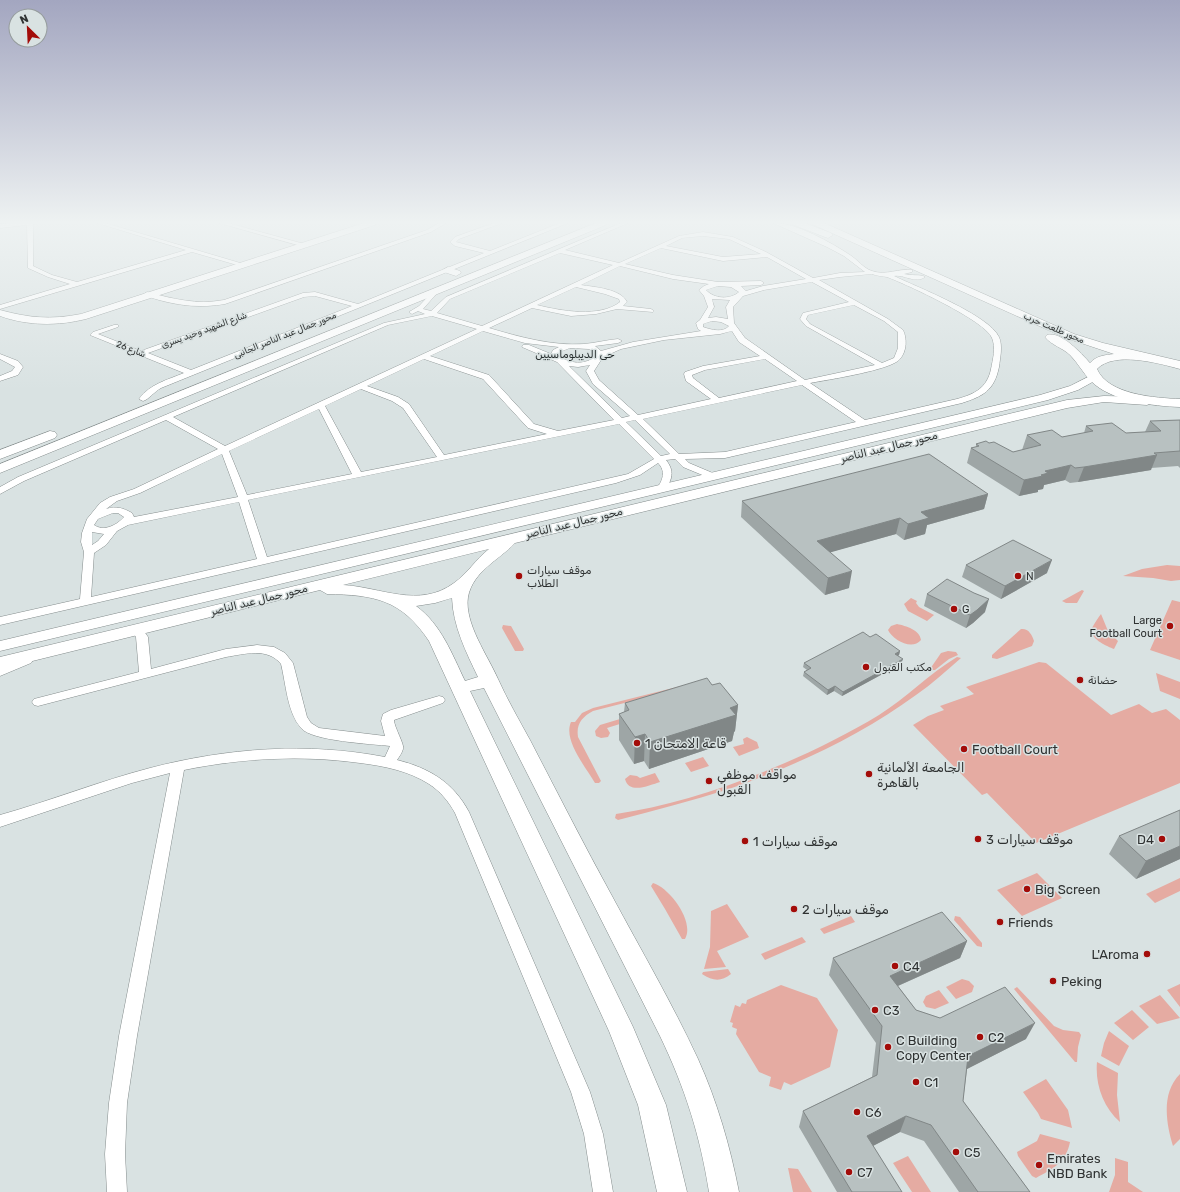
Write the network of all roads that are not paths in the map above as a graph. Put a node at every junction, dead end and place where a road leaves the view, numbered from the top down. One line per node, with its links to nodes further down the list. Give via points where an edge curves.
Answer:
1 (59, 279): 18 (street)
2 (94, 279): 18 (street)
3 (197, 279): 24 (main road)
4 (291, 279): 24 (street, via 224,302 204,305 188,305)
5 (434, 279): 27 (street, محور جمال عبد الناصر الجانبى)
6 (436, 279): 63 (main road)
7 (466, 279): 22 (main road)
8 (494, 279): 35 (street, via 448,298)
9 (589, 279): 20 (street)
10 (676, 279): 23 (street)
11 (683, 279): 19 (street)
12 (803, 279): 21 (street)
13 (807, 279): 25 (street)
14 (811, 279): 26 (street)
15 (894, 279): 73 (street, via 964,312 990,329 997,344 994,375 985,390 969,398)
16 (926, 279): 47 (main road, محور طلعت حرب, via 1047,334)
17 (937, 279): 46 (main road, محور طلعت حرب)
18 (76, 284): 30 (street)
19 (718, 284): 21 (street); 23 (street, via 706,287)
20 (576, 285): 28 (street); 29 (street, via 622,298 624,302)
21 (729, 285): 25 (street, via 742,290)
22 (436, 291): 31 (street); 40 (main road)
23 (704, 292): 25 (street, via 722,298); 37 (street, via 711,307)
24 (149, 294): 30 (main road, via 61,318 28,317); 33 (main road, via 71,319 27,320)
25 (740, 295): 38 (street, via 732,301 729,308)
26 (854, 303): 56 (street, via 901,331 902,341 898,356); 56 (street, via 812,311 805,314 803,319 808,325)
27 (359, 306): 48 (street, شارع الشهيد وحيد يسرى, via 314,294 303,294); 57 (street, محور جمال عبد الناصر الجانبى)
28 (531, 306): 29 (street, via 570,314); 41 (street)
29 (618, 306): 32 (street)
30 (0, 307)
31 (417, 309): 34 (street); 35 (street)
32 (651, 311)
33 (0, 313)
34 (409, 313): 36 (street); 40 (street)
35 (431, 314): 36 (street); 41 (street)
36 (424, 317): 41 (street); 70 (street, via 386,324)
37 (701, 322): 38 (street, via 718,320); 42 (street, via 700,328); 45 (street, via 688,327)
38 (732, 325): 42 (street, via 724,332); 43 (street)
39 (116, 326): 48 (street, شارع 26, via 94,335)
40 (351, 326): 84 (main road)
41 (478, 330): 44 (street, via 533,342); 50 (street); 54 (street, via 539,351)
42 (711, 332): 43 (street); 53 (street, via 618,347 606,351)
43 (742, 340): 51 (street)
44 (569, 346): 45 (street); 54 (street, via 554,353)
45 (584, 346): 53 (street, via 596,350)
46 (1099, 346): 47 (main road, via 1098,349 1088,351); 52 (main road, محور طلعت حرب)
47 (1068, 347): 58 (main road, محور طلعت حرب, via 1079,356)
48 (142, 353): 57 (street, شارع 26)
49 (0, 356): 59 (street, via 20,367 15,373)
50 (423, 356): 61 (street); 74 (street, via 478,373 491,380)
51 (765, 357): 60 (street); 65 (street, via 703,368 688,374 689,380)
52 (1141, 357): 55 (main road); 58 (main road, via 1102,360 1093,365)
53 (598, 358): 54 (street, via 584,364); 71 (street, via 591,368 591,375)
54 (559, 361): 72 (street)
55 (1180, 365)
56 (882, 366): 60 (street)
57 (191, 373): 63 (street, محور جمال عبد الناصر الجانبى, via 153,388)
58 (1093, 375): 62 (main road, محور جمال عبد الناصر); 66 (main road, محور طلعت حرب, via 1104,385 1120,393)
59 (0, 379)
60 (804, 383): 65 (street); 73 (street)
61 (360, 386): 68 (street); 81 (street, via 395,399 406,406)
62 (1069, 390): 64 (main road, via 1090,392 1094,398); 87 (main road, محور جمال عبد الناصر)
63 (143, 399): 69 (main road)
64 (1088, 400): 66 (main road, محور جمال عبد الناصر); 95 (main road, محور جمال عبد الناصر)
65 (718, 401): 71 (street)
66 (1150, 401): 67 (main road, محور طلعت حرب)
67 (1177, 404)
68 (321, 405): 78 (street); 86 (street)
69 (99, 416)
70 (166, 417): 78 (street); 88 (street)
71 (637, 418): 72 (street); 80 (street)
72 (622, 421): 76 (street); 82 (street)
73 (863, 423): 80 (street, via 714,457)
74 (531, 426): 76 (street); 77 (street)
75 (62, 431): 79 (main road)
76 (559, 435): 77 (street)
77 (518, 443): 81 (street)
78 (224, 449): 92 (street); 93 (street)
79 (0, 455)
80 (676, 456): 82 (street); 83 (street)
81 (442, 458): 86 (street)
82 (659, 460): 85 (street); 102 (street, via 639,472 616,480)
83 (686, 465): 85 (street); 87 (street)
84 (0, 469)
85 (668, 470): 90 (street)
86 (358, 476): 93 (street)
87 (712, 476): 90 (main road, محور جمال عبد الناصر)
88 (21, 479): 89 (street); 91 (street)
89 (0, 485)
90 (662, 488): 94 (main road, محور جمال عبد الناصر)
91 (0, 491)
92 (138, 491): 96 (street, via 109,501 99,508); 97 (street, via 129,502)
93 (243, 500): 97 (street); 102 (street)
94 (604, 501): 95 (main road); 107 (main road, محور جمال عبد الناصر)
95 (615, 513): 100 (main road, محور جمال عبد الناصر)
96 (97, 515): 97 (street, via 113,510); 98 (street, via 91,519)
97 (126, 517): 99 (street)
98 (89, 526): 99 (street, via 97,530); 101 (street, via 86,538)
99 (113, 529): 101 (street, via 102,543)
100 (512, 538): 103 (main road); 104 (main road, محور جمال عبد الناصر)
101 (89, 552): 106 (street)
102 (263, 561): 106 (street)
103 (466, 581): 105 (main road, via 447,595 433,599 419,601); 116 (main road, via 460,599 460,613)
104 (304, 589): 105 (main road, via 367,591); 107 (main road, محور جمال عبد الناصر)
105 (391, 598): 117 (main road, via 410,608 424,620 437,640)
106 (85, 602): 109 (street)
107 (177, 612): 108 (main road, محور جمال عبد الناصر); 110 (main road, محور جمال عبد الناصر)
108 (131, 614): 110 (main road, via 136,619); 111 (main road, محور جمال عبد الناصر)
109 (0, 621)
110 (137, 630): 112 (main road, محور جمال عبد الناصر); 115 (street, via 142,637)
111 (0, 646)
112 (48, 652): 113 (main road, محور جمال عبد الناصر); 114 (street)
113 (0, 663)
114 (0, 672)
115 (145, 674): 119 (street); 120 (street, via 242,650 270,650 287,663 298,711 306,726 316,732)
116 (490, 680): 117 (main road); 127 (main road, via 689,1070 706,1119)
117 (460, 688): 126 (main road, via 638,1068 652,1105)
118 (439, 700): 120 (street, via 396,712 388,717)
119 (38, 702)
120 (394, 742): 121 (street, via 398,749)
121 (388, 763): 122 (street, via 328,754 293,753 236,757); 125 (street, via 420,773 438,783 452,796 462,812 587,1108 599,1155)
122 (178, 767): 123 (street, via 117,783); 124 (street, via 118,1103 115,1154)
123 (0, 821)
124 (118, 1192)
125 (603, 1192)
126 (672, 1192)
127 (724, 1192)

